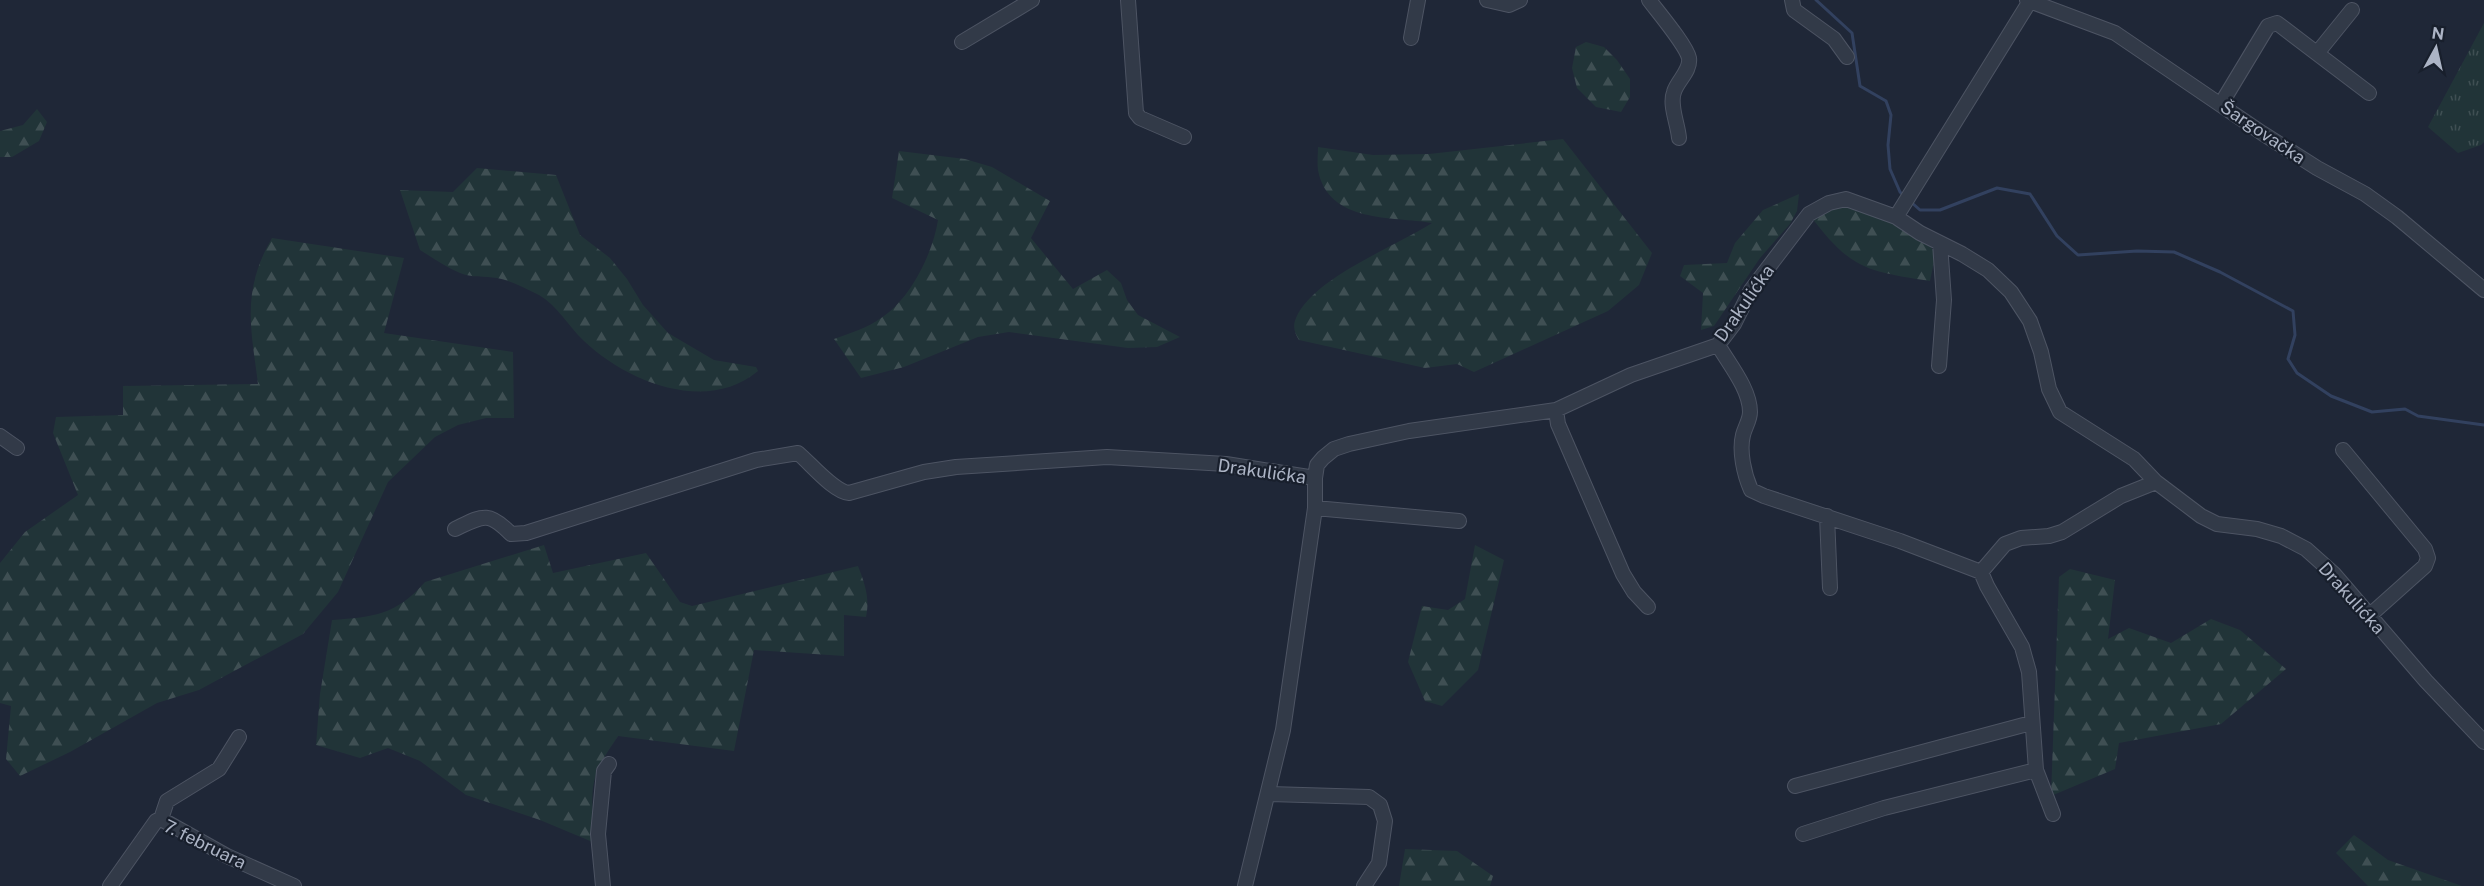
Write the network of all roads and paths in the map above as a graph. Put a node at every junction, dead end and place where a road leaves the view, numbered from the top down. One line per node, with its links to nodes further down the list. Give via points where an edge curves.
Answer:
1 (1032, 0): 11 (street)
2 (1128, 0): 16 (street, via 1136,113)
3 (1418, 0): 10 (street)
4 (1487, 0): 5 (street, via 1509,5)
5 (1520, 0)
6 (1649, 0): 17 (street, via 1689,59 1672,100)
7 (1792, 0): 13 (street, via 1794,10 1820,26)
8 (2029, 0): 15 (street, Šargovačka, via 2115,33); 18 (street)
9 (2352, 10): 12 (street)
10 (1411, 38)
11 (962, 42)
12 (2318, 52): 14 (street); 15 (street, via 2277,23 2268,26)
13 (1847, 57)
14 (2369, 93)
15 (2221, 104): 20 (street, Šargovačka, via 2317,168 2366,194)
16 (1184, 137)
17 (1679, 138)
18 (1896, 217): 19 (street, Drakulićka); 21 (street, Drakulićka, via 1846,199 1809,214 1751,290)
19 (1940, 243): 22 (street, via 1944,300); 28 (street, Drakulićka, via 1988,270 2011,292 2030,321 2049,389 2061,412 2134,459)
20 (2484, 290)
21 (1718, 345): 23 (street, Drakulićka, via 1631,375); 30 (street, via 1749,405 1750,419 1742,440 1751,490)
22 (1939, 366)
23 (1556, 410): 27 (street, Drakulićka, via 1409,431 1349,444 1323,458); 35 (street, via 1558,424 1623,574)
24 (0, 436): 25 (street)
25 (17, 448)
26 (2343, 450): 36 (street, via 2425,549 2428,558 2425,566)
27 (1315, 478): 29 (street); 32 (street, Drakulićka, via 1226,464 1107,457 956,467 842,493 798,453 756,460 526,533 511,534 494,518 481,516)
28 (2156, 483): 33 (street, via 2121,496 2062,532 2005,544); 36 (street, Drakulićka, via 2217,524 2273,534 2306,549 2334,574)
29 (1315, 508): 31 (street); 43 (street, via 1283,730)
30 (1827, 516): 33 (street); 34 (street)
31 (1459, 521)
32 (455, 529)
33 (1981, 572): 37 (street, via 2022,647 2030,672)
34 (1830, 588)
35 (1648, 607)
36 (2368, 616): 39 (street, Drakulićka)
37 (2031, 723): 41 (street); 42 (street)
38 (239, 736): 45 (street, via 219,769 167,801)
39 (2484, 742)
40 (609, 764): 49 (street, via 604,771 598,834)
41 (2036, 770): 44 (street); 46 (street, via 1884,808)
42 (1795, 786)
43 (1268, 794): 50 (street); 51 (street, via 1369,797 1376,801 1385,821 1384,831 1379,863)
44 (2053, 814)
45 (161, 819): 47 (street, 7. februara); 48 (street, 7. februara, via 227,856)
46 (1803, 834)
47 (110, 886)
48 (294, 886)
49 (603, 886)
50 (1245, 886)
51 (1364, 886)

